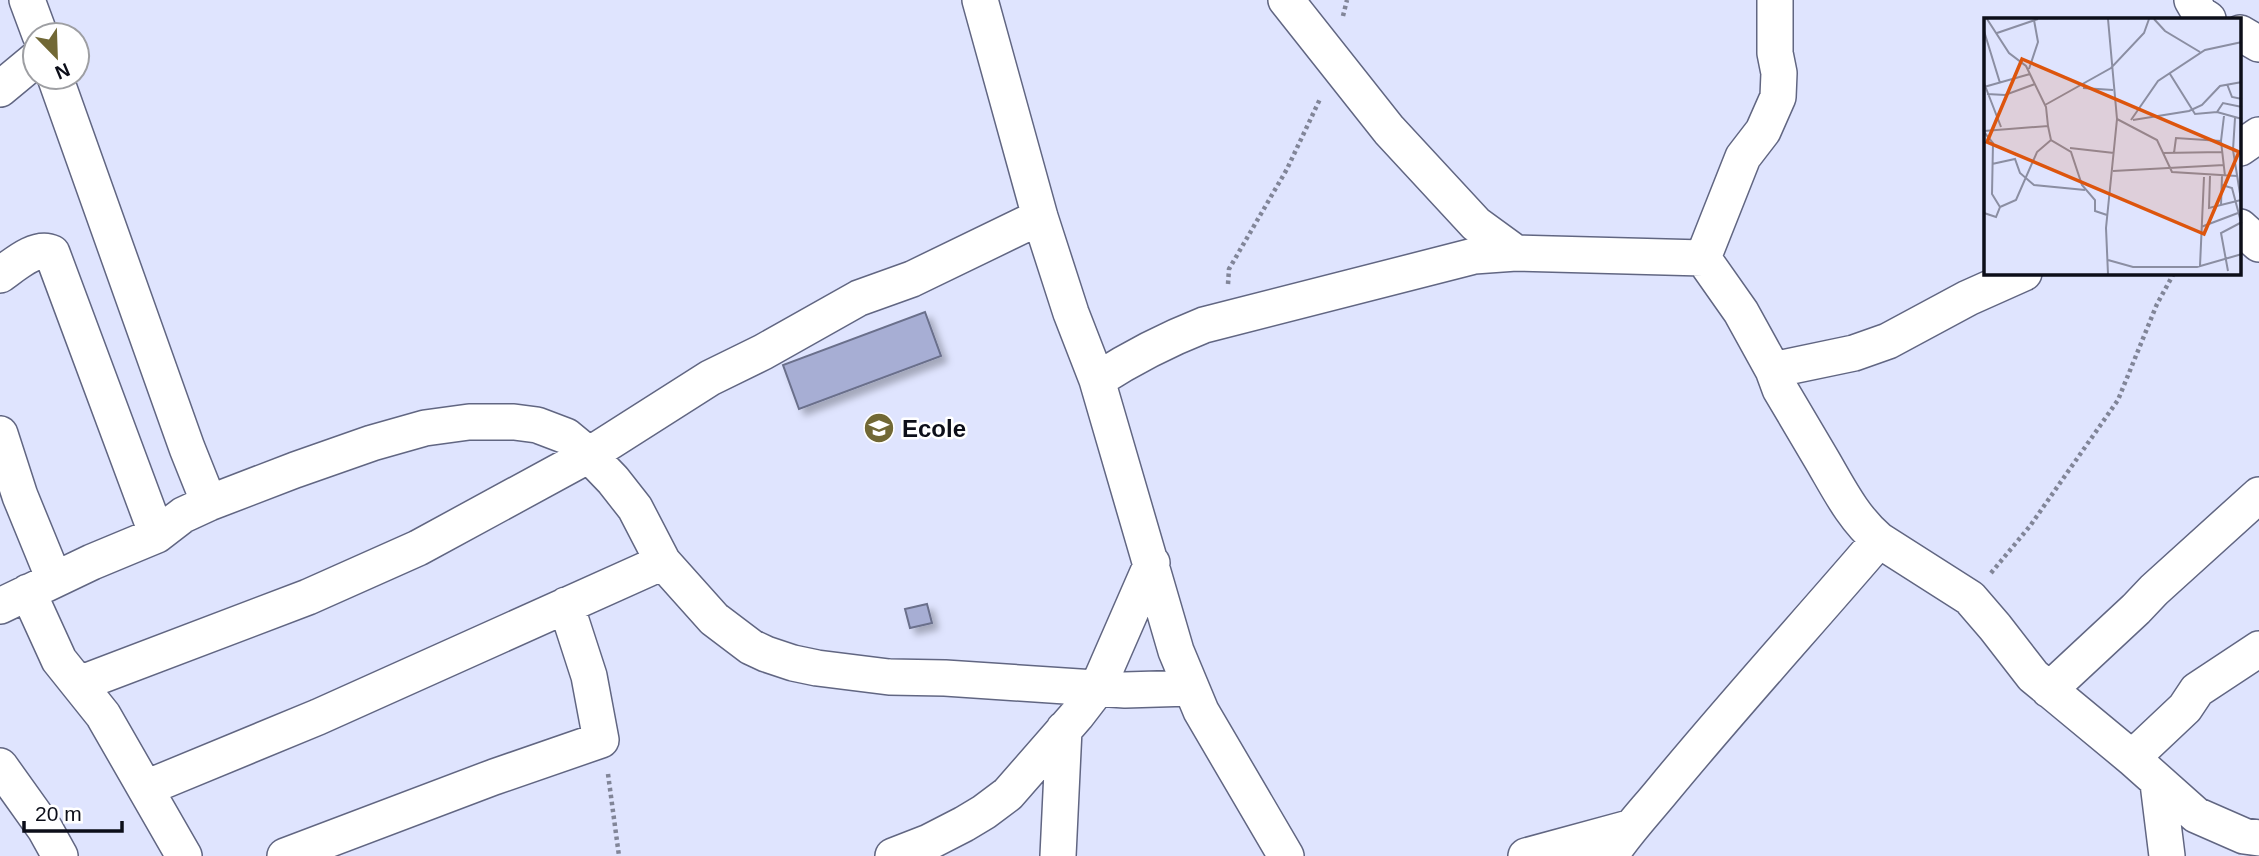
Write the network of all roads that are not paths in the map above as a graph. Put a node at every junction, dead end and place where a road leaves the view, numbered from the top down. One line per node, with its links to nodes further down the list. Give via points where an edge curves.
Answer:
1 (27, 0): 9 (street)
2 (980, 0): 17 (street)
3 (1286, 0): 20 (street, via 1389,130 1476,223)
4 (1774, 0): 21 (street, via 1778,97 1763,131 1743,157)
5 (2192, 0): 7 (street)
6 (2217, 0): 8 (street)
7 (2207, 18)
8 (2209, 18)
9 (35, 21)
10 (2242, 34): 11 (street)
11 (2259, 44)
12 (21, 72): 13 (street)
13 (0, 89)
14 (60, 91): 30 (street)
15 (2259, 135): 16 (street)
16 (2242, 147)
17 (1041, 217): 25 (street); 27 (street, via 912,279 859,298 710,377)
18 (2242, 229): 19 (street)
19 (2259, 244)
20 (1516, 253): 21 (street); 25 (street, via 1474,256 1204,325 1129,359)
21 (1703, 258): 24 (street, via 1741,312)
22 (0, 275): 31 (street, via 34,254 52,253)
23 (2020, 275): 24 (street, via 1888,341)
24 (1773, 370): 32 (street, via 1844,498)
25 (1097, 380): 34 (street)
26 (0, 434): 29 (street)
27 (589, 455): 30 (street, via 566,436 537,425 469,422 372,443); 33 (street, via 635,508); 38 (street, via 418,548 308,597)
28 (2259, 495): 41 (street)
29 (10, 499): 35 (street)
30 (209, 503): 31 (street)
31 (157, 535): 35 (street)
32 (1879, 540): 41 (street, via 1970,598 2033,677); 48 (street)
33 (663, 562): 36 (street); 40 (street, via 714,620 751,647 793,663 889,677)
34 (1152, 563): 39 (street, via 1170,634); 40 (street)
35 (27, 592): 38 (street, via 53,648)
36 (566, 605): 46 (street, via 318,717); 51 (street, via 589,676 601,740)
37 (2259, 649): 43 (street, via 2197,690 2185,708)
38 (79, 684): 46 (street)
39 (1191, 688): 40 (street); 54 (street)
40 (1097, 689): 42 (street)
41 (2049, 690): 43 (street)
42 (1064, 729): 52 (street, via 1007,794 984,812); 53 (street)
43 (2132, 758): 45 (street)
44 (0, 766): 49 (street)
45 (2158, 783): 47 (street, via 2196,815); 56 (street)
46 (146, 788): 50 (street)
47 (2259, 838)
48 (1619, 842): 55 (street)
49 (60, 856)
50 (184, 856)
51 (285, 856)
52 (892, 856)
53 (1058, 856)
54 (1286, 856)
55 (1526, 856)
56 (2167, 856)

